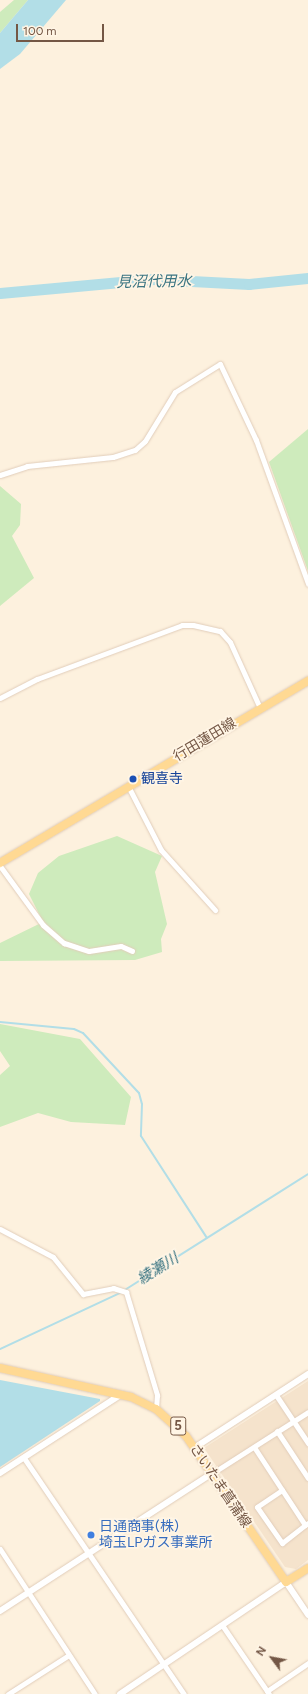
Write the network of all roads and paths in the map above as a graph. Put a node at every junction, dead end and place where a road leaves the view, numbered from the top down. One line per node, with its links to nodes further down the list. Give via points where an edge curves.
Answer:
1 (0, 475): 2 (street, via 27,466 113,457 135,450 145,441 175,392 220,364 256,440)
2 (308, 584)
3 (308, 681): 5 (main road, 行田蓮田線)
4 (0, 698): 5 (street, via 37,679 182,625 193,625 220,631 230,642)
5 (260, 708): 6 (main road, 行田蓮田線)
6 (128, 786): 7 (main road, 行田蓮田線); 8 (street, via 161,850)
7 (0, 864): 9 (street, via 43,925 64,944 88,951 121,946)
8 (214, 910)
9 (132, 951)
10 (0, 1228): 15 (street, via 53,1257 83,1294 113,1288 126,1292 157,1395)
11 (0, 1368): 13 (main road, さいたま菖蒲線 / 5)
12 (308, 1374): 14 (street)
13 (120, 1395): 15 (main road, さいたま菖蒲線 / 5); 22 (street)
14 (276, 1395): 17 (street); 21 (street)
15 (156, 1409): 21 (main road, さいたま菖蒲線 / 5, via 179,1428)
16 (308, 1412): 17 (street)
17 (293, 1421): 18 (street); 19 (street)
18 (277, 1432): 20 (street); 25 (street)
19 (308, 1443)
20 (254, 1447): 24 (street); 26 (street)
21 (194, 1448): 24 (main road, さいたま菖蒲線 / 5)
22 (24, 1458): 23 (street); 29 (street)
23 (0, 1473)
24 (212, 1474): 29 (street); 31 (main road, さいたま菖蒲線 / 5)
25 (308, 1478)
26 (282, 1490): 27 (street); 27 (street, via 257,1507 282,1543)
27 (306, 1524)
28 (0, 1549): 32 (street)
29 (89, 1554): 32 (street); 38 (street)
30 (308, 1568): 31 (main road)
31 (286, 1582): 34 (street); 35 (street)
32 (28, 1593): 33 (street); 36 (street)
33 (0, 1611)
34 (308, 1615)
35 (222, 1625): 38 (street); 39 (street)
36 (69, 1655): 40 (street); 41 (street)
37 (308, 1663): 39 (street)
38 (164, 1664): 42 (street); 43 (street)
39 (268, 1692)
40 (8, 1694)
41 (95, 1694)
42 (120, 1694)
43 (184, 1694)

